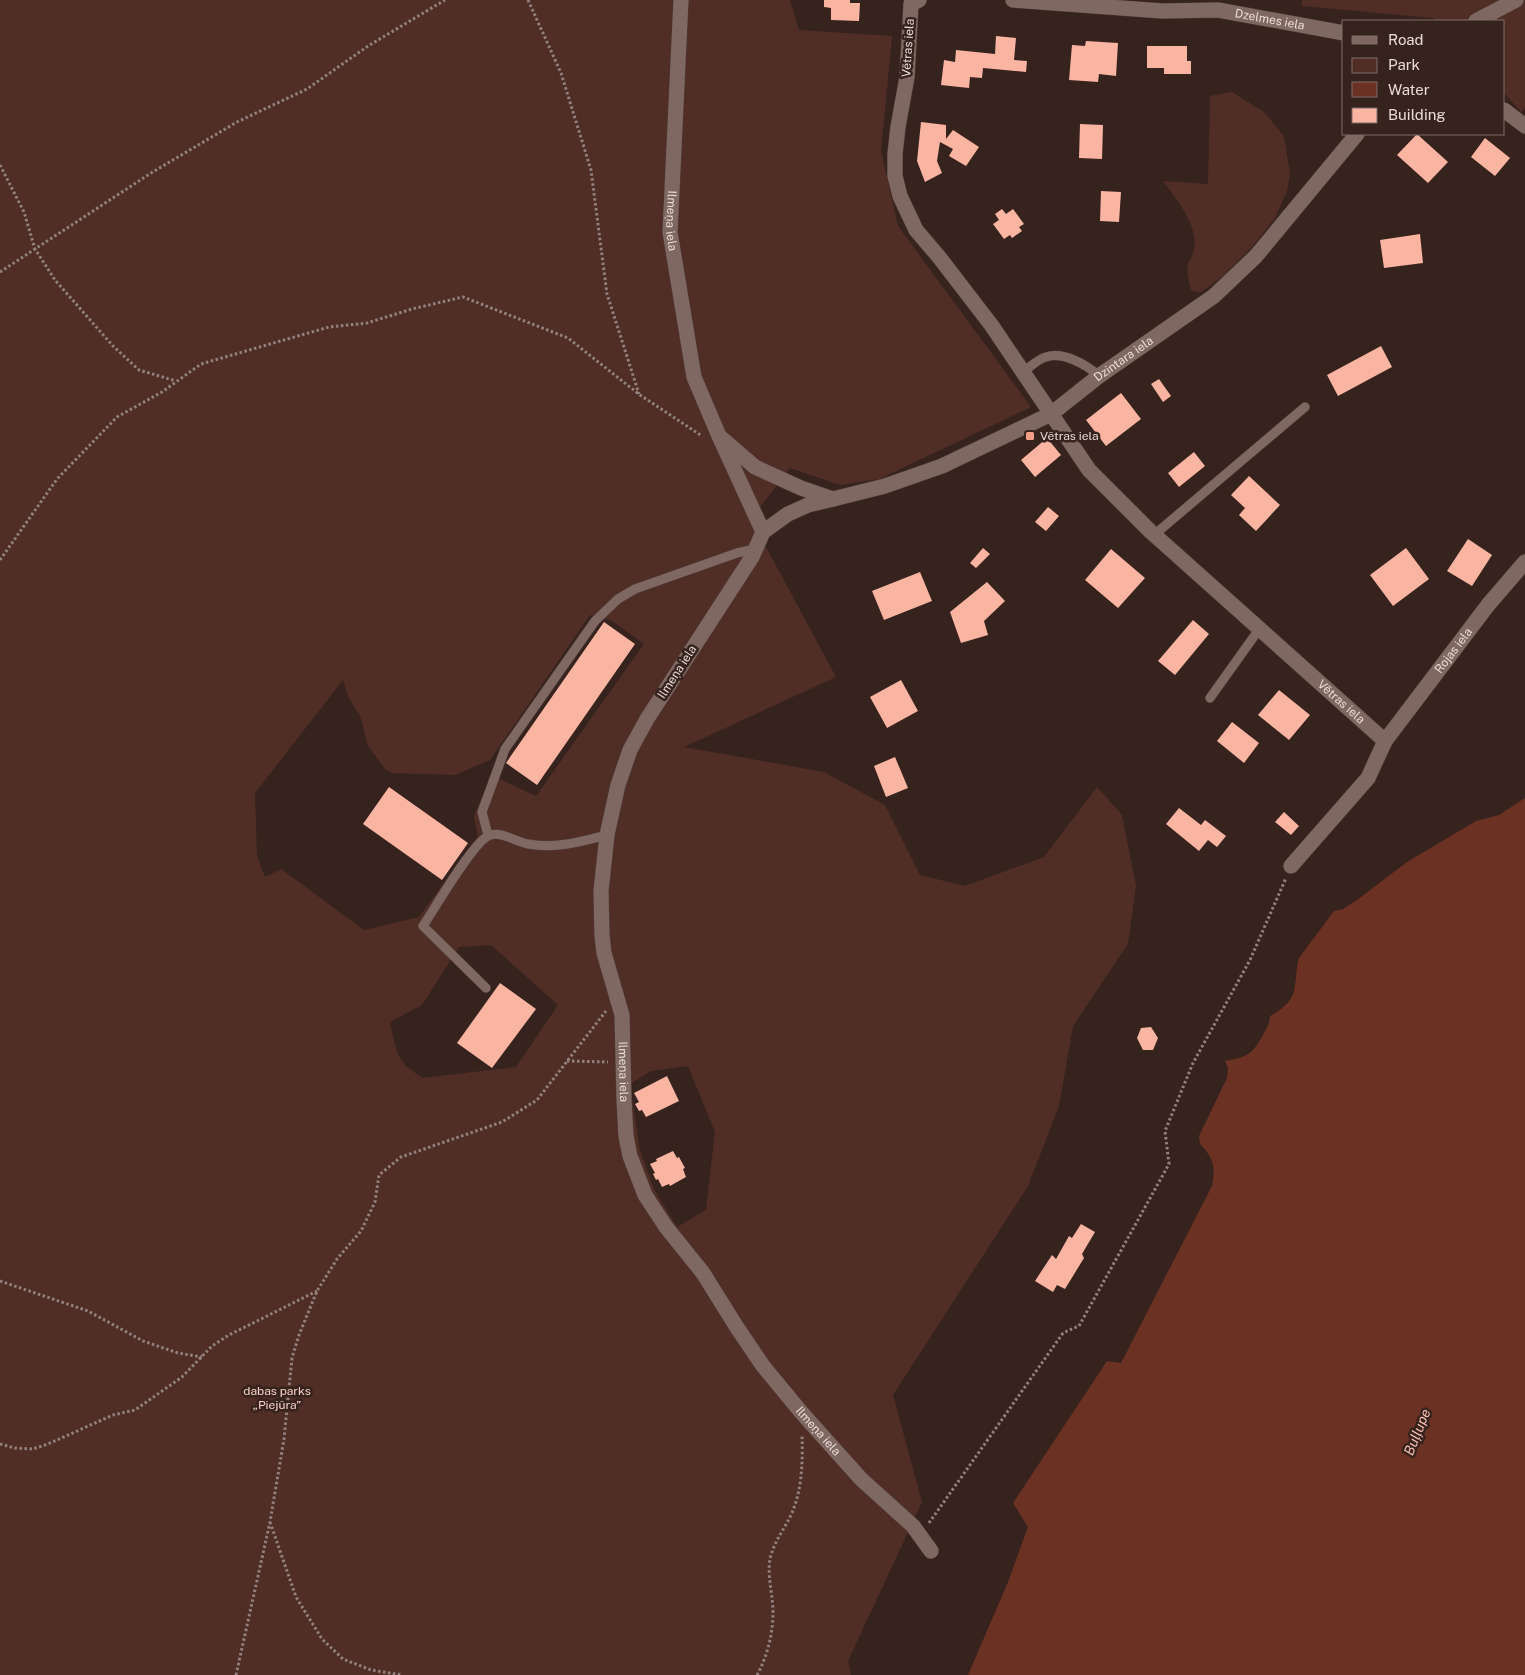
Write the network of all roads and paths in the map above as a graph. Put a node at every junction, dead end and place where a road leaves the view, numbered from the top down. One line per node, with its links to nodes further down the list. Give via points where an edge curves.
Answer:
1 (445, 0): 14 (path, via 368,46 307,89 237,122 151,173)
2 (528, 0): 19 (path, via 561,73 591,170 607,294)
3 (681, 0): 22 (street, Ilmeņa iela, via 670,232 694,377)
4 (1014, 0): 9 (street, Dzelmes iela, via 1162,11 1218,10)
5 (1516, 0): 7 (street)
6 (915, 2): 16 (street, Vētras iela, via 895,154 895,176 900,196 916,230 992,326)
7 (1497, 4): 8 (street)
8 (1477, 20)
9 (1342, 33)
10 (1505, 111): 11 (street)
11 (1525, 126)
12 (1356, 135): 17 (street, Dzintara iela, via 1256,256 1214,296)
13 (0, 165): 14 (path, via 24,212)
14 (35, 249): 15 (path); 18 (path, via 55,280 113,346 139,370)
15 (0, 272)
16 (1023, 372): 17 (lane, via 1046,356 1066,357 1089,366); 21 (street, Vētras iela)
17 (1099, 376): 21 (street, Dzintara iela)
18 (176, 381): 19 (path, via 201,364 329,327 367,324 463,297 568,338); 27 (path, via 117,418 93,442 57,479)
19 (640, 395): 22 (path, via 704,437)
20 (1304, 407): 25 (lane)
21 (1051, 414): 23 (street, Dzintara iela, via 942,466 885,486); 25 (street, Vētras iela, via 1089,470)
22 (719, 436): 23 (street, Ilmeņa iela, via 755,467 801,488); 24 (street, Ilmeņa iela)
23 (833, 498): 24 (street, Ilmeņa iela, via 788,514)
24 (763, 532): 26 (street, Ilmeņa iela)
25 (1154, 535): 29 (street, Vētras iela)
26 (755, 549): 32 (lane, via 634,589 595,621 505,749 482,812); 33 (street, Ilmeņa iela, via 630,750)
27 (0, 560)
28 (1525, 562): 31 (street, Rojas iela, via 1488,605)
29 (1260, 628): 30 (lane); 31 (street, Vētras iela)
30 (1210, 698)
31 (1386, 741): 34 (street, Rojas iela, via 1368,778)
32 (488, 835): 33 (lane, via 552,847); 35 (lane, via 476,846 423,926)
33 (607, 835): 36 (street, Ilmeņa iela, via 601,891 602,935 604,953)
34 (1291, 866): 45 (path, via 1250,960 1193,1063 1165,1131 1169,1164 1078,1326 1063,1333)
35 (486, 988)
36 (618, 996): 37 (path); 38 (street, Ilmeņa iela)
37 (568, 1061): 38 (path); 40 (path, via 537,1100 502,1122 401,1158 379,1176 375,1202 361,1231)
38 (624, 1063): 42 (street, Ilmeņa iela, via 626,1136 645,1195 704,1274 763,1366)
39 (0, 1281): 41 (path, via 88,1311 142,1341)
40 (317, 1291): 41 (path, via 229,1335); 44 (path, via 292,1358 284,1439)
41 (202, 1357): 43 (path, via 182,1377 135,1410 113,1415 33,1448)
42 (801, 1412): 45 (street, Ilmeņa iela, via 861,1479); 49 (path, via 799,1493 770,1559 773,1612 770,1641)
43 (0, 1444)
44 (270, 1522): 47 (path); 48 (path, via 296,1597 322,1639 343,1659 371,1670)
45 (920, 1536): 46 (street, Ilmeņa iela)
46 (932, 1551)
47 (236, 1675)
48 (402, 1675)
49 (757, 1675)

